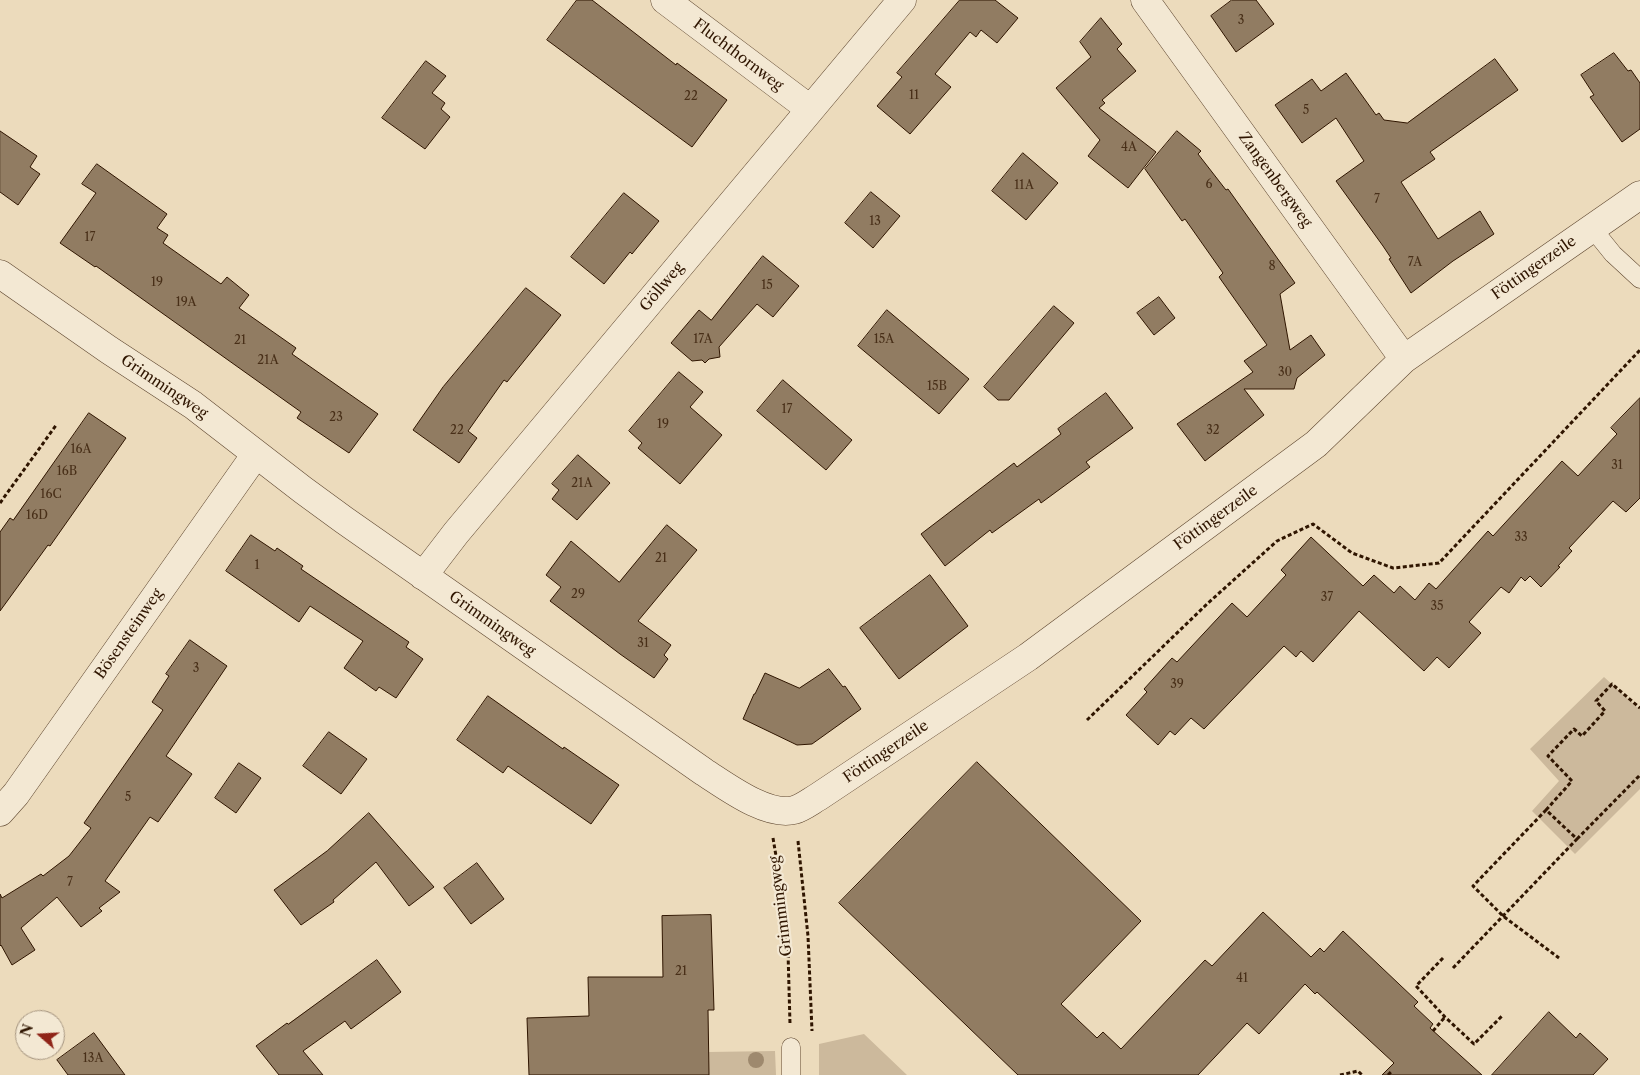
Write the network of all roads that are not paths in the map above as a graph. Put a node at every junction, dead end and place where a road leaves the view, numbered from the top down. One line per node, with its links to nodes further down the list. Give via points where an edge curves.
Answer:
1 (665, 0): 4 (street, Fluchthornweg)
2 (902, 0): 4 (street, Göllweg)
3 (1145, 0): 9 (street, Zangenbergweg)
4 (810, 109): 11 (street, Göllweg)
5 (1640, 195): 6 (street, Föttingerzeile)
6 (1592, 228): 8 (lane, via 1612,254); 9 (street, Föttingerzeile)
7 (0, 274): 10 (street, Grimmingweg, via 193,405)
8 (1640, 279)
9 (1404, 360): 12 (street, Föttingerzeile, via 1316,444 1044,646 818,797)
10 (256, 454): 11 (street, Grimmingweg); 13 (street, Bösensteinweg, via 16,794)
11 (423, 576): 12 (street, Grimmingweg, via 704,772 750,800)
12 (784, 810)
13 (0, 812)
14 (791, 1047): 15 (lane)
15 (792, 1075)

